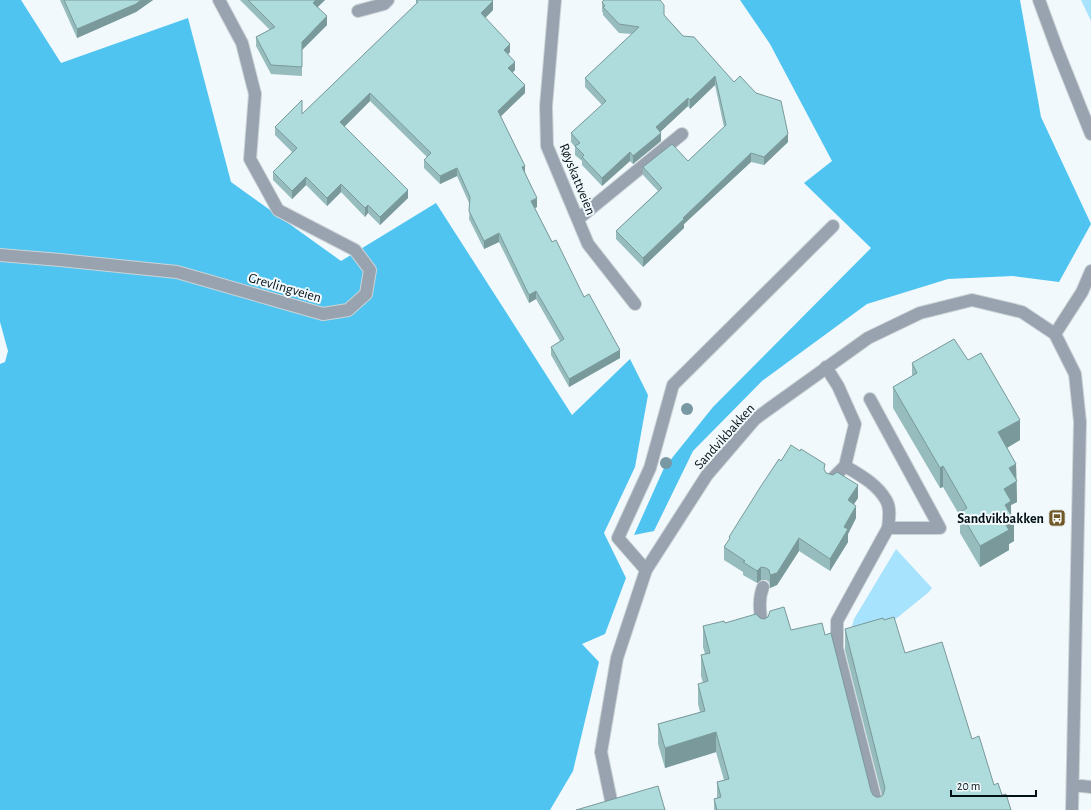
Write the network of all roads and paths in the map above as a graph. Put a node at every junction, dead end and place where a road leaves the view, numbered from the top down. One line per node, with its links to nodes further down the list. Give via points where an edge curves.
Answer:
1 (219, 0): 10 (street, Grevlingveien, via 242,43 255,94 250,159 278,210 355,250 370,270 366,294 348,310 323,314 177,272)
2 (388, 0): 5 (street, via 384,4)
3 (555, 0): 8 (street, Røyskattveien, via 546,106 547,146)
4 (1039, 0): 7 (street)
5 (358, 11)
6 (682, 134): 8 (street)
7 (1091, 134)
8 (578, 219): 12 (street, Røyskattveien, via 588,244)
9 (833, 226): 19 (street, via 673,385 650,468 618,538)
10 (0, 255)
11 (1091, 271): 13 (street, via 1082,292)
12 (635, 304)
13 (1055, 334): 14 (street, Sandvikbakken, via 1022,312 972,300 920,313 868,338); 22 (street, Sandvikbakken, via 1075,374 1080,422)
14 (826, 367): 16 (street, via 838,386 855,424); 19 (street, Sandvikbakken, via 756,419 707,474)
15 (870, 398): 18 (street, via 940,528)
16 (845, 466): 17 (street); 18 (street, via 871,482 887,500)
17 (831, 480)
18 (888, 528): 25 (street, via 837,621 837,648)
19 (646, 570): 24 (street, Sandvikbakken, via 617,658 601,752)
20 (763, 587): 21 (street, via 759,604)
21 (762, 632)
22 (1073, 785): 23 (street); 26 (street, Sandvikbakken)
23 (1091, 787)
24 (613, 810)
25 (878, 810)
26 (1072, 810)

